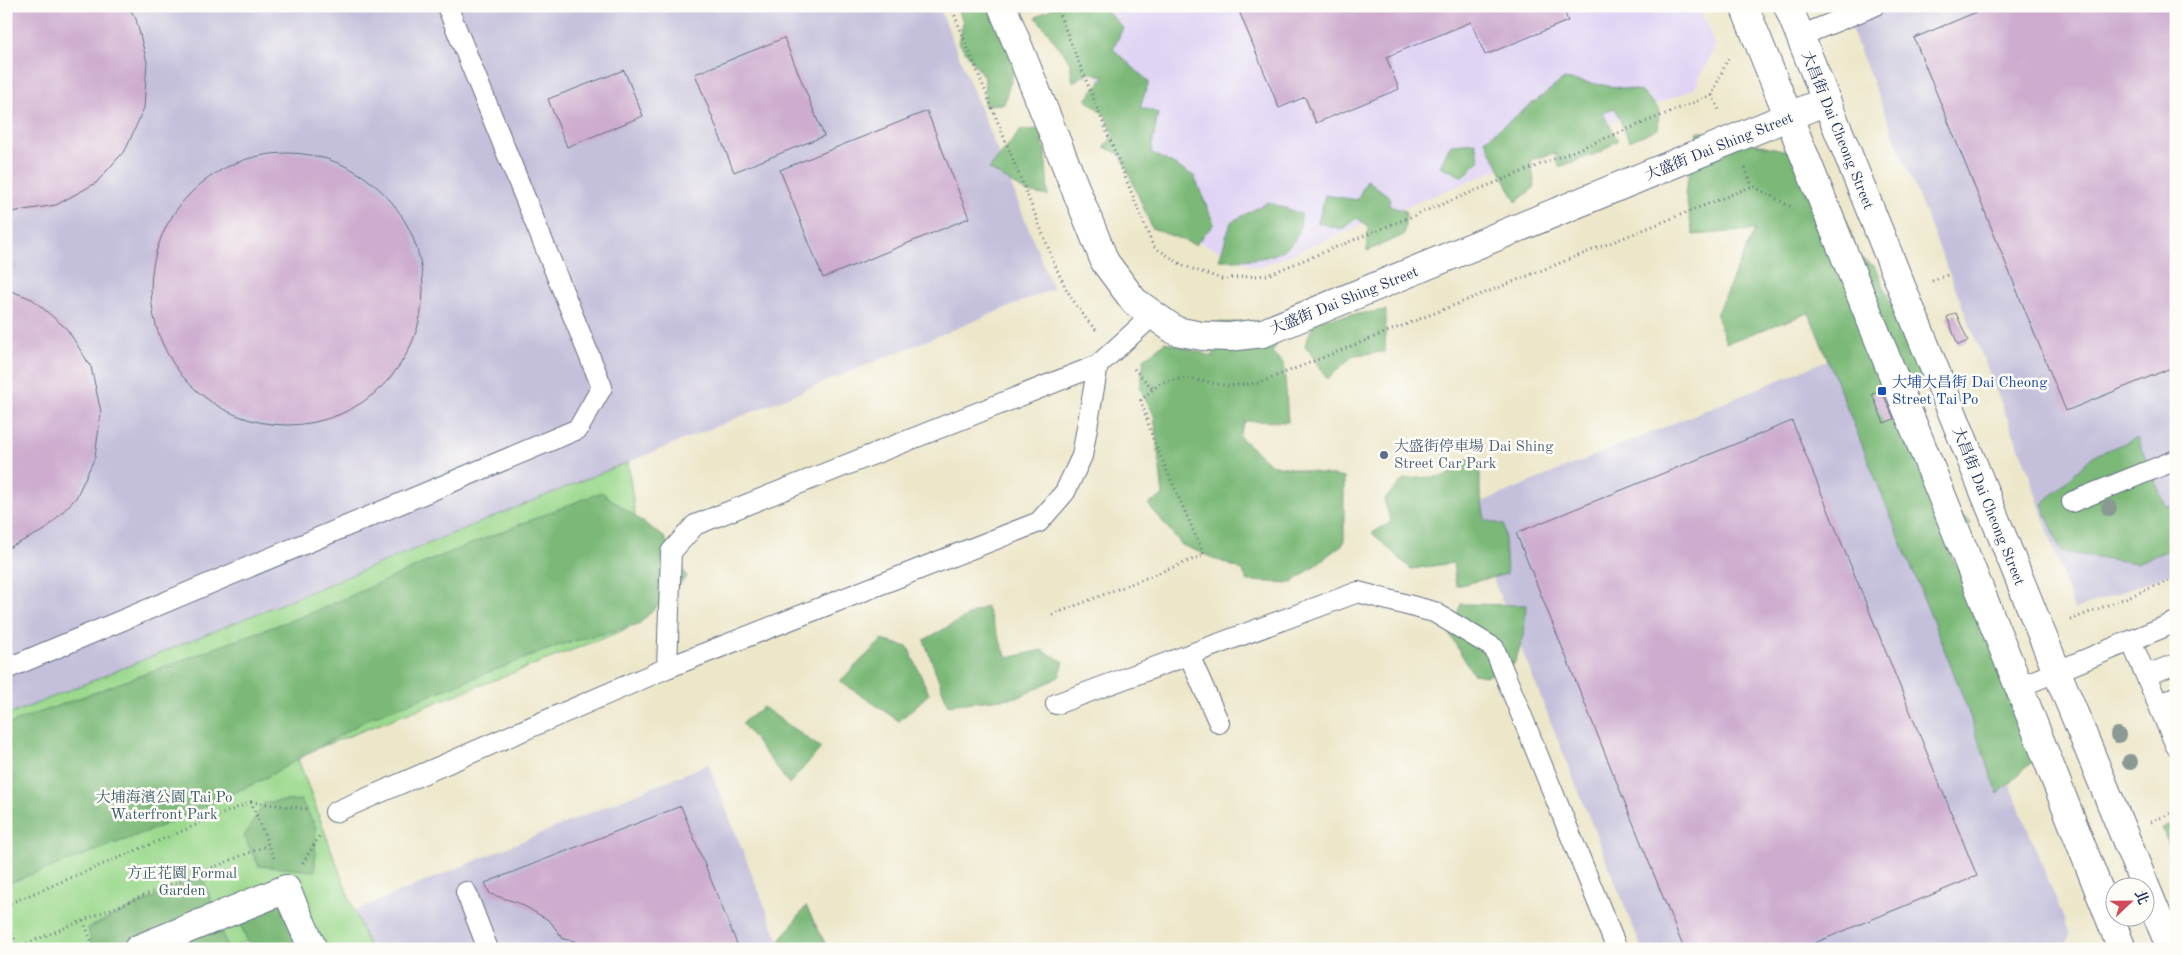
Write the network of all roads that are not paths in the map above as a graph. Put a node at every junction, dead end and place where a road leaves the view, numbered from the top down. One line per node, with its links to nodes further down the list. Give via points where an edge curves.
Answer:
1 (447, 6): 18 (lane, via 602,388 578,428)
2 (1002, 6): 9 (street, 大盛街 Dai Shing Street, via 1106,262 1134,301)
3 (1744, 6): 8 (street)
4 (1788, 6): 6 (street, 大昌街 Dai Cheong Street)
5 (1874, 6): 6 (lane)
6 (1800, 36): 7 (street, 大昌街 Dai Cheong Street)
7 (1826, 101): 8 (street, 大盛街 Dai Shing Street); 19 (street, 大昌街 Dai Cheong Street)
8 (1789, 117): 9 (street, 大盛街 Dai Shing Street, via 1263,333 1202,336 1176,331); 21 (street)
9 (1152, 316): 10 (lane)
10 (1098, 365): 17 (lane, via 1082,456 1065,492 1039,522); 17 (lane, via 695,525 672,552)
11 (2176, 460): 12 (lane)
12 (2072, 502)
13 (2176, 622): 14 (lane)
14 (2131, 641): 19 (lane); 20 (lane)
15 (1189, 655): 23 (lane); 24 (lane); 31 (lane, via 1358,592 1434,612 1494,648)
16 (2176, 664): 20 (lane)
17 (667, 668): 26 (lane)
18 (6, 669)
19 (2056, 672): 21 (lane); 33 (street, 大昌街 Dai Cheong Street)
20 (2146, 675): 22 (lane)
21 (2019, 687): 32 (street)
22 (2167, 701): 25 (lane)
23 (1056, 704)
24 (1219, 723)
25 (2174, 736)
26 (335, 812)
27 (466, 892): 30 (lane)
28 (138, 949): 29 (street, via 286,889)
29 (313, 949)
30 (488, 949)
31 (1618, 949)
32 (2122, 949)
33 (2171, 949)

